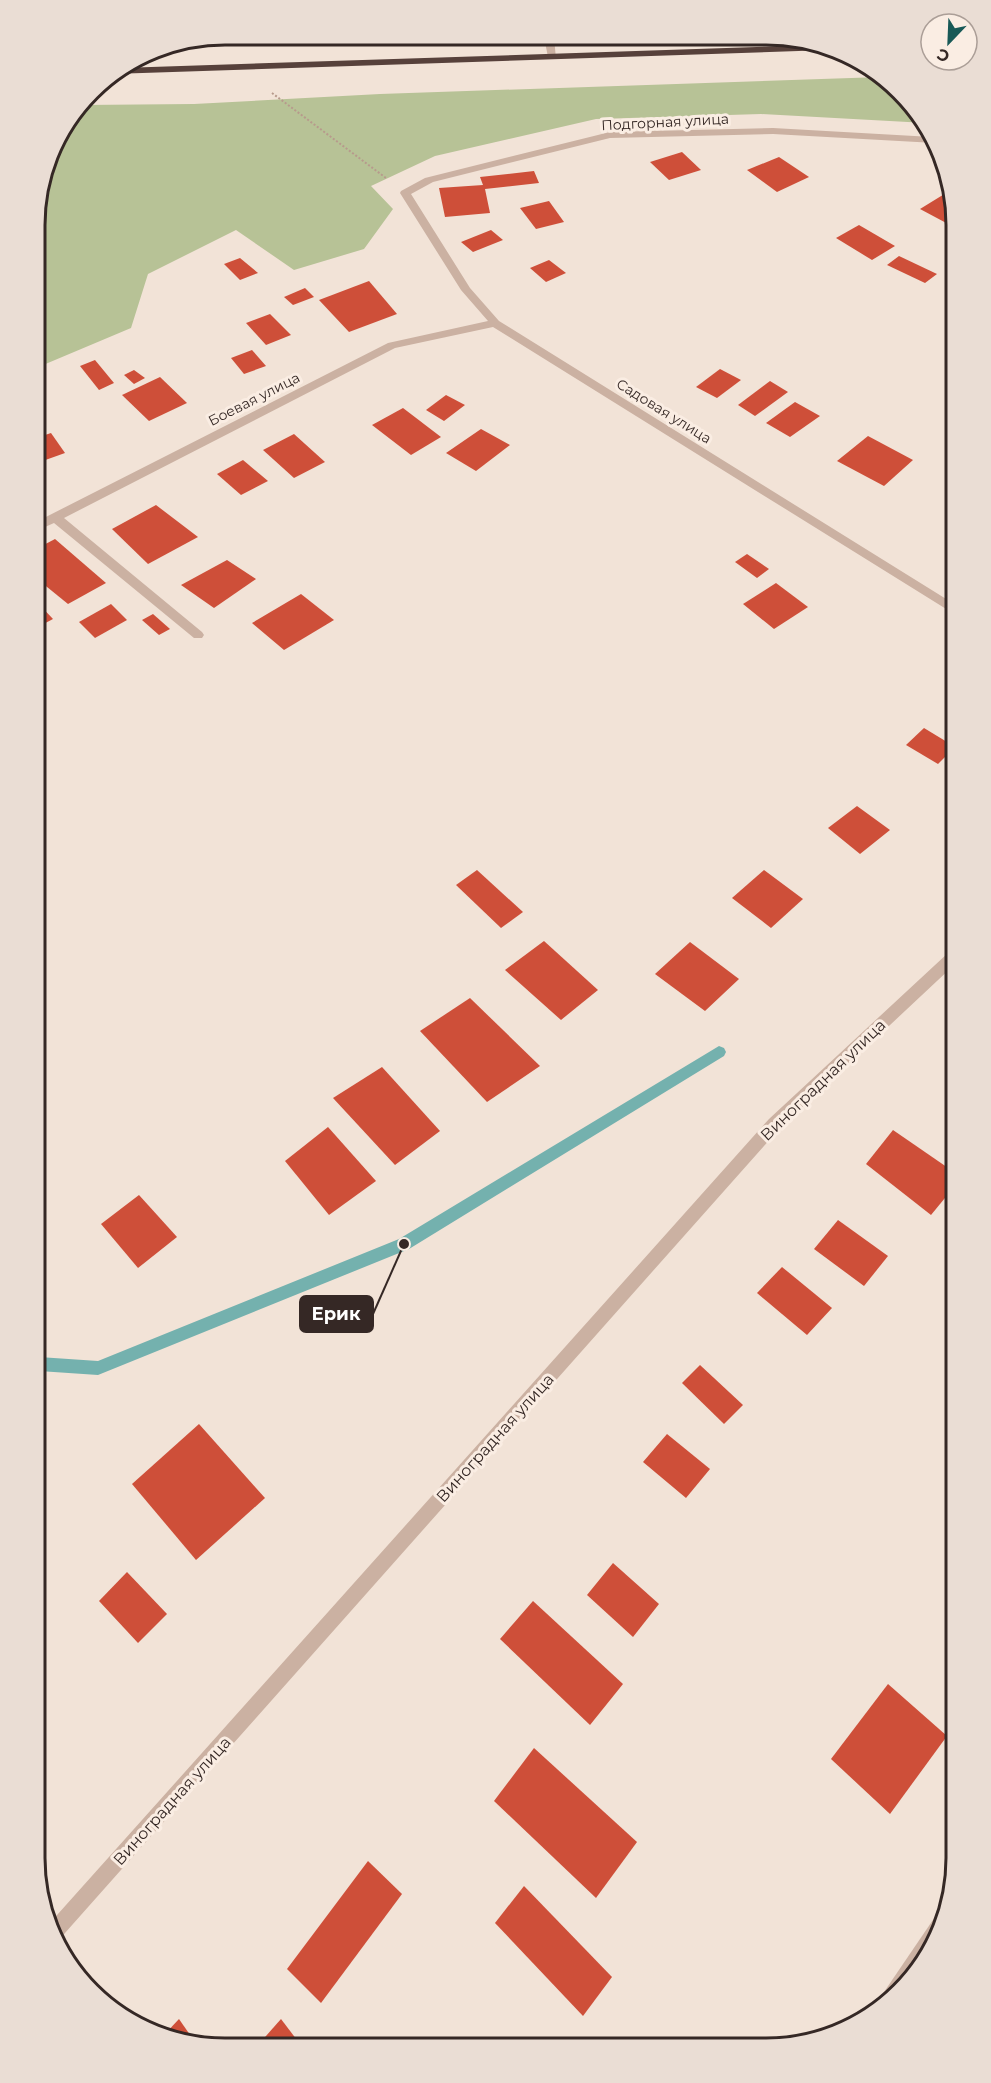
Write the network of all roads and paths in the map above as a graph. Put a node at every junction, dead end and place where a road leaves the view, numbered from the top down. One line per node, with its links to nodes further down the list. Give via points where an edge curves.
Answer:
1 (551, 45): 3 (street)
2 (803, 49): 3 (highway)
3 (553, 57): 4 (highway)
4 (239, 68): 5 (highway); 7 (path)
5 (131, 72)
6 (924, 139): 7 (street, Подгорная улица, via 773,131 610,135 429,180)
7 (405, 193): 8 (street, Садовая улица, via 466,290)
8 (495, 323): 9 (street, Боевая улица, via 392,345); 11 (street, Садовая улица)
9 (56, 517): 10 (street, Боевая улица); 12 (street)
10 (45, 522)
11 (946, 605)
12 (198, 635)
13 (946, 964): 14 (street, Виноградная улица, via 774,1124)
14 (59, 1927)

